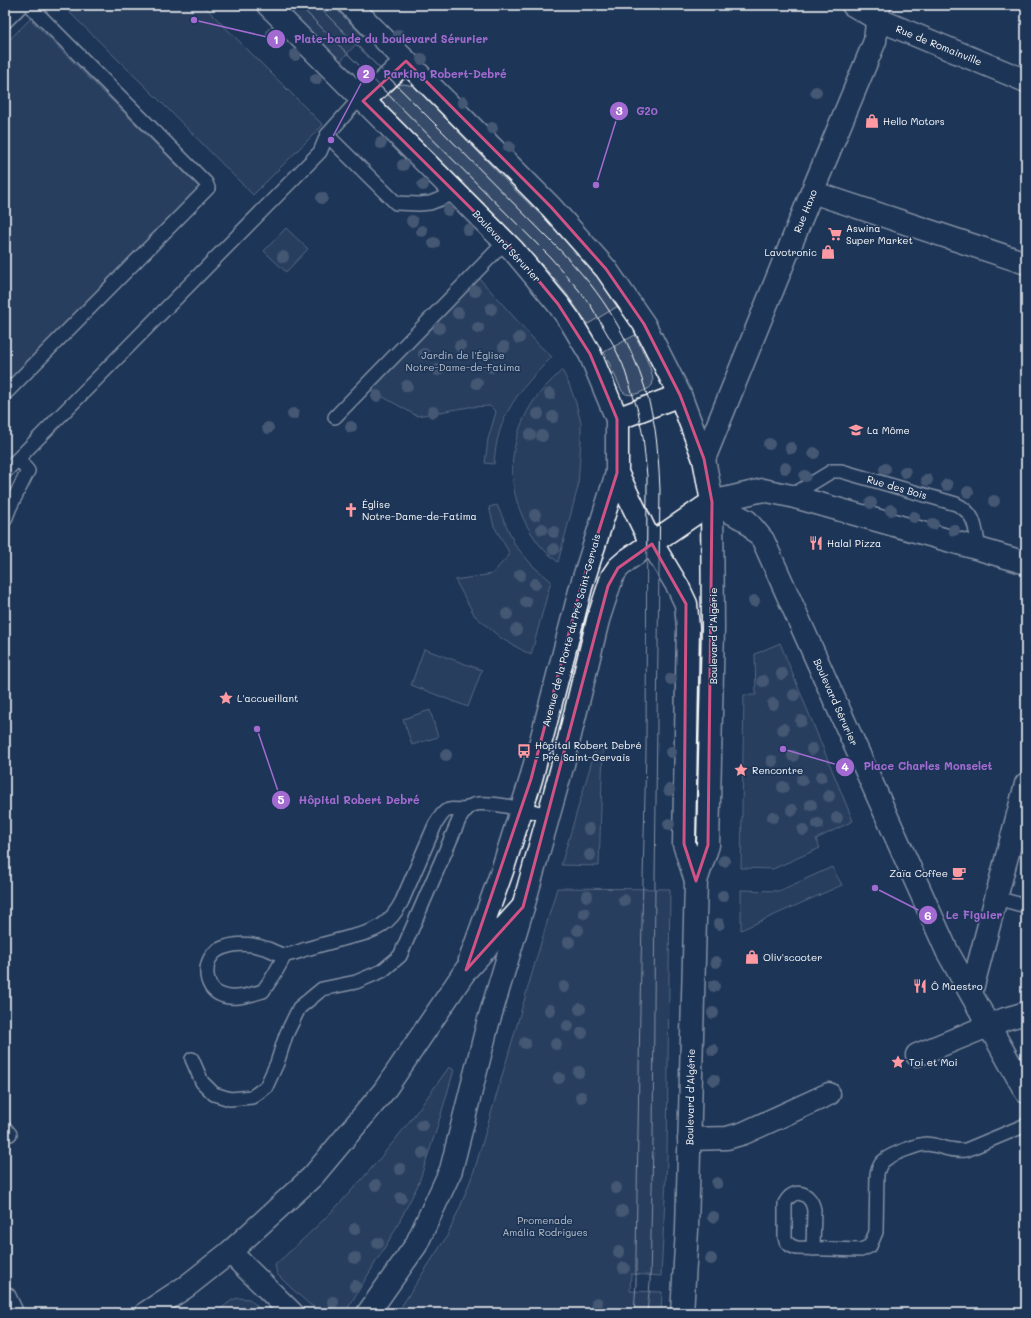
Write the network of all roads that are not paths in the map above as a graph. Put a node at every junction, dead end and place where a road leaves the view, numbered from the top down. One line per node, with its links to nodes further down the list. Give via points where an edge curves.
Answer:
1 (22, 5): 7 (lane)
2 (29, 5): 16 (lane, via 206,183 208,188)
3 (268, 5): 10 (main road, Boulevard Sérurier)
4 (350, 5): 8 (main road)
5 (853, 5): 6 (main road, Rue de Romainville)
6 (878, 12): 9 (main road, Rue de Romainville); 12 (main road, Rue Haxo, via 875,41)
7 (5, 22)
8 (406, 61): 10 (main road); 17 (main road, via 551,206 606,269 644,324)
9 (1026, 80)
10 (362, 100): 11 (lane); 13 (main road, Boulevard Sérurier)
11 (326, 135): 13 (lane, via 396,203 430,203); 20 (lane, via 320,152)
12 (812, 192): 15 (main road); 21 (main road, Rue Haxo)
13 (456, 193): 14 (main road, Boulevard Sérurier)
14 (505, 242): 18 (lane); 19 (main road, Boulevard Sérurier, via 571,322 590,354)
15 (1026, 263)
16 (5, 394)
17 (680, 395): 19 (main road); 21 (main road, Boulevard d'Algérie)
18 (334, 417)
19 (616, 419): 23 (main road, Boulevard Sérurier)
20 (18, 459): 22 (lane); 26 (lane, via 28,471)
21 (704, 459): 25 (main road, Boulevard d'Algérie)
22 (5, 472)
23 (617, 473): 27 (main road, Boulevard Sérurier); 31 (main road, Avenue de la Porte du Pré Saint-Gervais, via 581,587)
24 (791, 496): 25 (main road, via 764,490); 28 (main road); 28 (lane, Rue des Bois, via 832,471 841,470 962,507 973,519)
25 (712, 502): 27 (main road, Avenue de la Porte du Pré Saint-Gervais); 34 (main road, Boulevard d'Algérie, via 713,628 708,845); 40 (main road, Boulevard Sérurier, via 746,521 763,540 947,951)
26 (5, 520)
27 (652, 544): 33 (main road, Avenue de la Porte du Pré Saint-Gervais, via 618,568 608,586); 34 (main road, Boulevard d'Algérie, via 686,604 688,628 684,844)
28 (979, 549): 29 (main road)
29 (1026, 564)
30 (1026, 784): 35 (main road)
31 (522, 809): 32 (lane, via 482,803 472,805); 33 (lane); 39 (main road, Avenue de la Porte du Pré Saint-Gervais)
32 (466, 810): 38 (lane, via 448,809 442,814 435,824 402,901 389,920 371,931); 44 (lane, via 459,820 400,956 382,971 356,982 322,989 299,1008 266,1087 252,1097 230,1099 214,1094 202,1082)
33 (549, 815): 37 (main road, Avenue de la Porte du Pré Saint-Gervais)
34 (696, 880): 48 (main road, Boulevard d'Algérie)
35 (996, 898): 36 (lane); 40 (main road)
36 (1026, 906)
37 (523, 907): 39 (main road, Avenue de la Porte du Pré Saint-Gervais); 53 (main road, via 488,1023 451,1170 416,1245)
38 (285, 955): 38 (lane, via 258,946 233,944 217,951 209,960 208,980 218,994 225,996 243,996 263,991)
39 (466, 970): 50 (main road, Avenue de la Porte du Pré Saint-Gervais, via 384,1091 313,1176)
40 (971, 993): 42 (main road, Boulevard Sérurier)
41 (1026, 1013): 42 (main road)
42 (989, 1026): 43 (main road); 45 (main road, Boulevard Sérurier)
43 (917, 1056)
44 (192, 1059)
45 (1026, 1092)
46 (829, 1094): 48 (main road, via 744,1133 727,1138)
47 (1026, 1125): 49 (lane, via 966,1150 956,1152 920,1144 886,1159 879,1166 877,1174 876,1232 870,1246 861,1250)
48 (689, 1139): 54 (main road, Boulevard d'Algérie, via 688,1230)
49 (813, 1249)
50 (230, 1252): 51 (main road, Avenue de la Porte du Pré Saint-Gervais, via 187,1286); 52 (main road)
51 (146, 1313)
52 (292, 1313)
53 (368, 1313)
54 (682, 1313)

